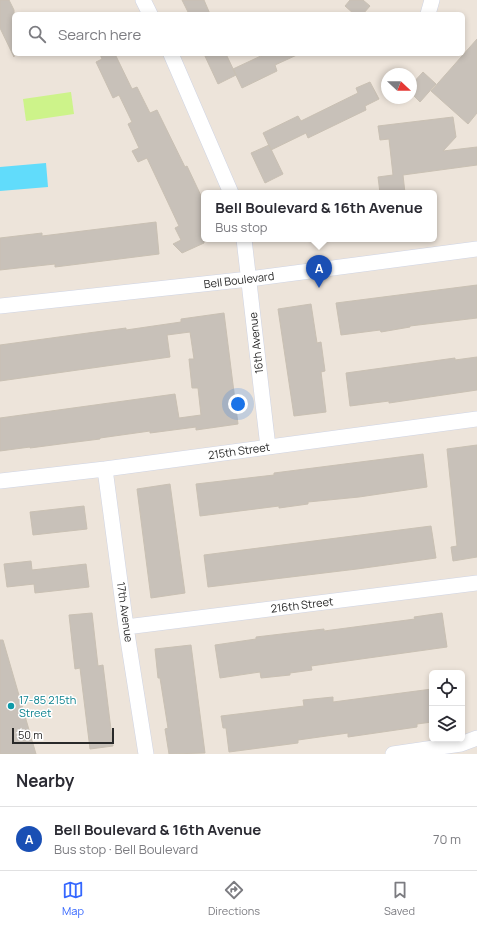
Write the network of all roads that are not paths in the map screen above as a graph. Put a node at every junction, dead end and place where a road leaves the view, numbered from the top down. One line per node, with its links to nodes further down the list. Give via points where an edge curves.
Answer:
1 (143, 0): 3 (street)
2 (432, 0): 4 (street)
3 (149, 12)
4 (429, 12)
5 (172, 56): 6 (street)
6 (231, 190)
7 (244, 242): 9 (street, 16th Avenue)
8 (477, 249): 9 (street, Bell Boulevard)
9 (249, 279): 10 (street, Bell Boulevard); 12 (street, 16th Avenue)
10 (0, 306)
11 (477, 419): 12 (street, 215th Street)
12 (268, 447): 13 (street, 215th Street)
13 (106, 469): 14 (street, 215th Street); 16 (street, 17th Avenue)
14 (0, 481)
15 (477, 583): 16 (street, 216th Street)
16 (126, 627): 18 (street, 17th Avenue)
17 (477, 738): 19 (street, via 462,744)
18 (146, 754)
19 (393, 754)

